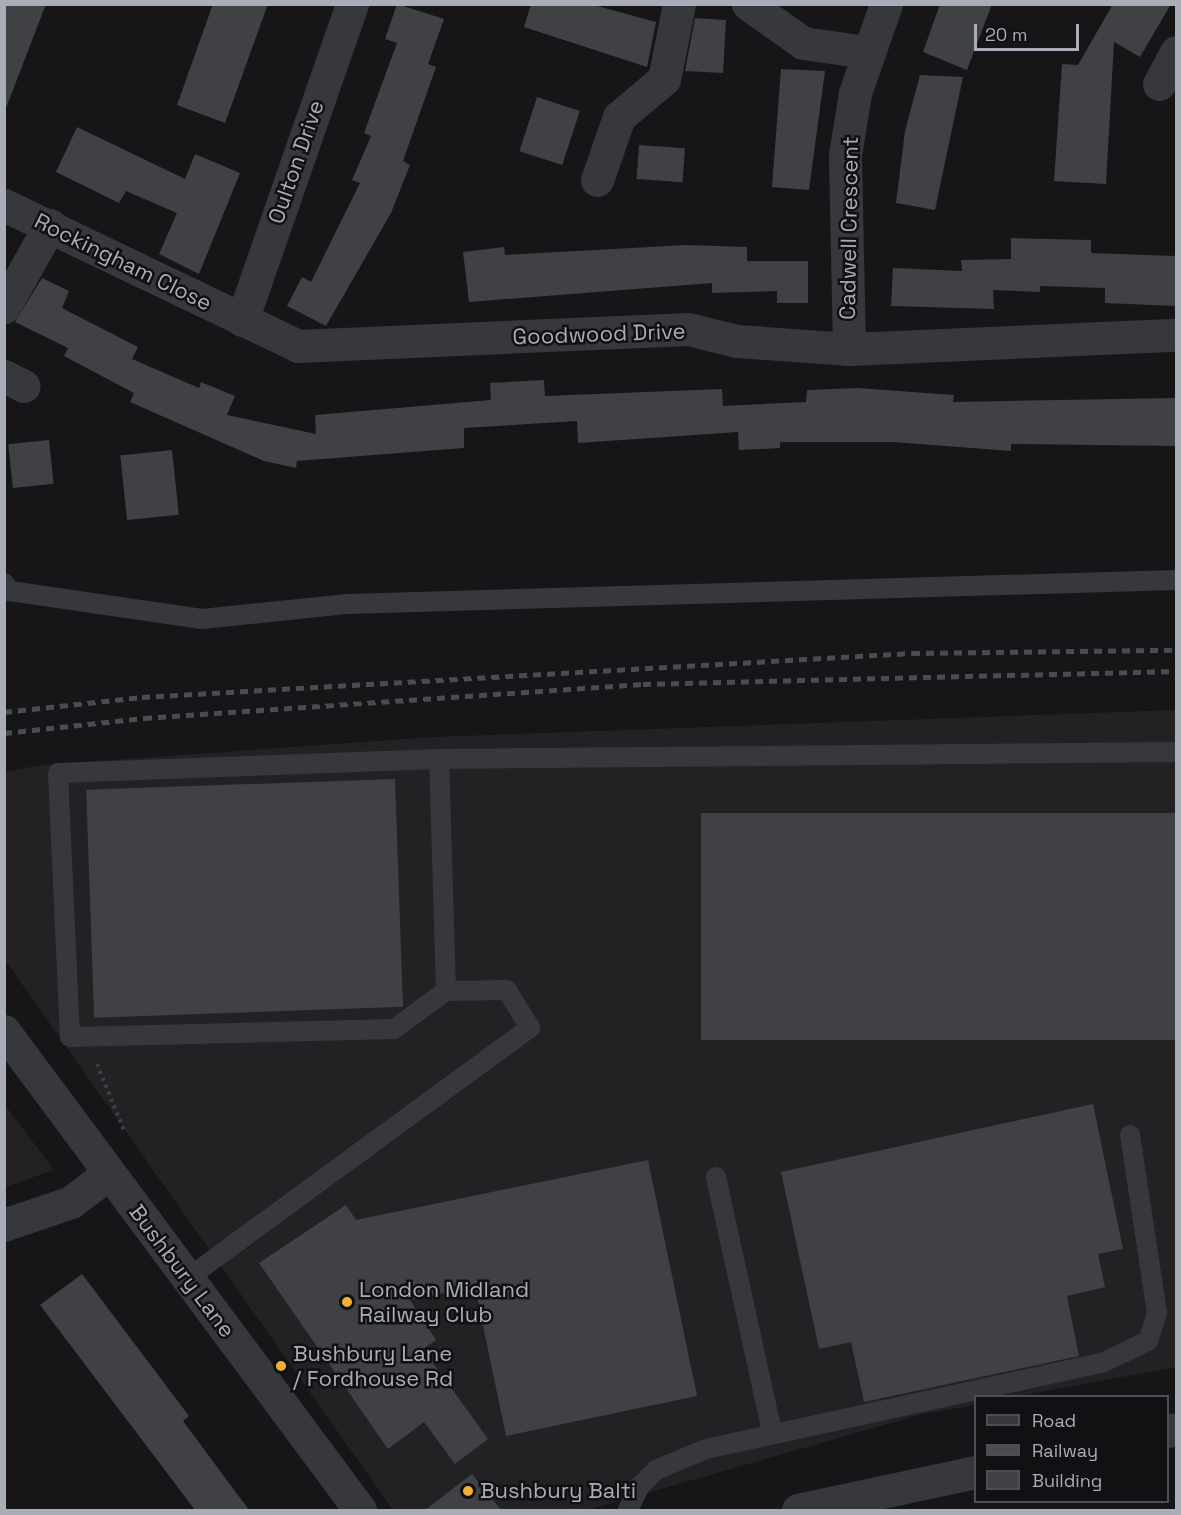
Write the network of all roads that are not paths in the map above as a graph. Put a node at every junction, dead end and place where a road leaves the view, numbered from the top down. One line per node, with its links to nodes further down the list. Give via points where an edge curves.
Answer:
1 (352, 4): 12 (street, Oulton Drive)
2 (679, 4): 8 (street, via 664,79 619,117)
3 (748, 4): 5 (street, via 803,43)
4 (886, 4): 5 (street, Cadwell Crescent)
5 (866, 52): 14 (street, Cadwell Crescent, via 845,155)
6 (1176, 52): 7 (street)
7 (1159, 84)
8 (597, 180)
9 (4, 205): 10 (street, Rockingham Close)
10 (50, 225): 11 (street); 12 (street, Rockingham Close)
11 (4, 307)
12 (242, 320): 14 (street, Goodwood Drive, via 298,346 688,329 737,341)
13 (1176, 335): 14 (street, Goodwood Drive)
14 (849, 349)
15 (1176, 580): 16 (lane, via 348,604 202,619 10,591)
16 (4, 583)
17 (1176, 752): 18 (lane)
18 (439, 759): 19 (lane); 19 (lane, via 58,773 70,1037 394,1029)
19 (446, 991): 25 (lane, via 507,990 531,1028)
20 (4, 1031): 22 (street, Bushbury Lane)
21 (1130, 1135): 26 (lane, via 1157,1314 1148,1341 1102,1363)
22 (108, 1174): 24 (street, via 71,1202); 25 (street, Bushbury Lane)
23 (716, 1177): 26 (lane)
24 (4, 1225)
25 (188, 1278): 28 (street, Bushbury Lane)
26 (772, 1431): 29 (lane, via 664,1466 639,1487)
27 (974, 1472): 30 (street)
28 (360, 1510)
29 (628, 1510)
30 (798, 1510)

